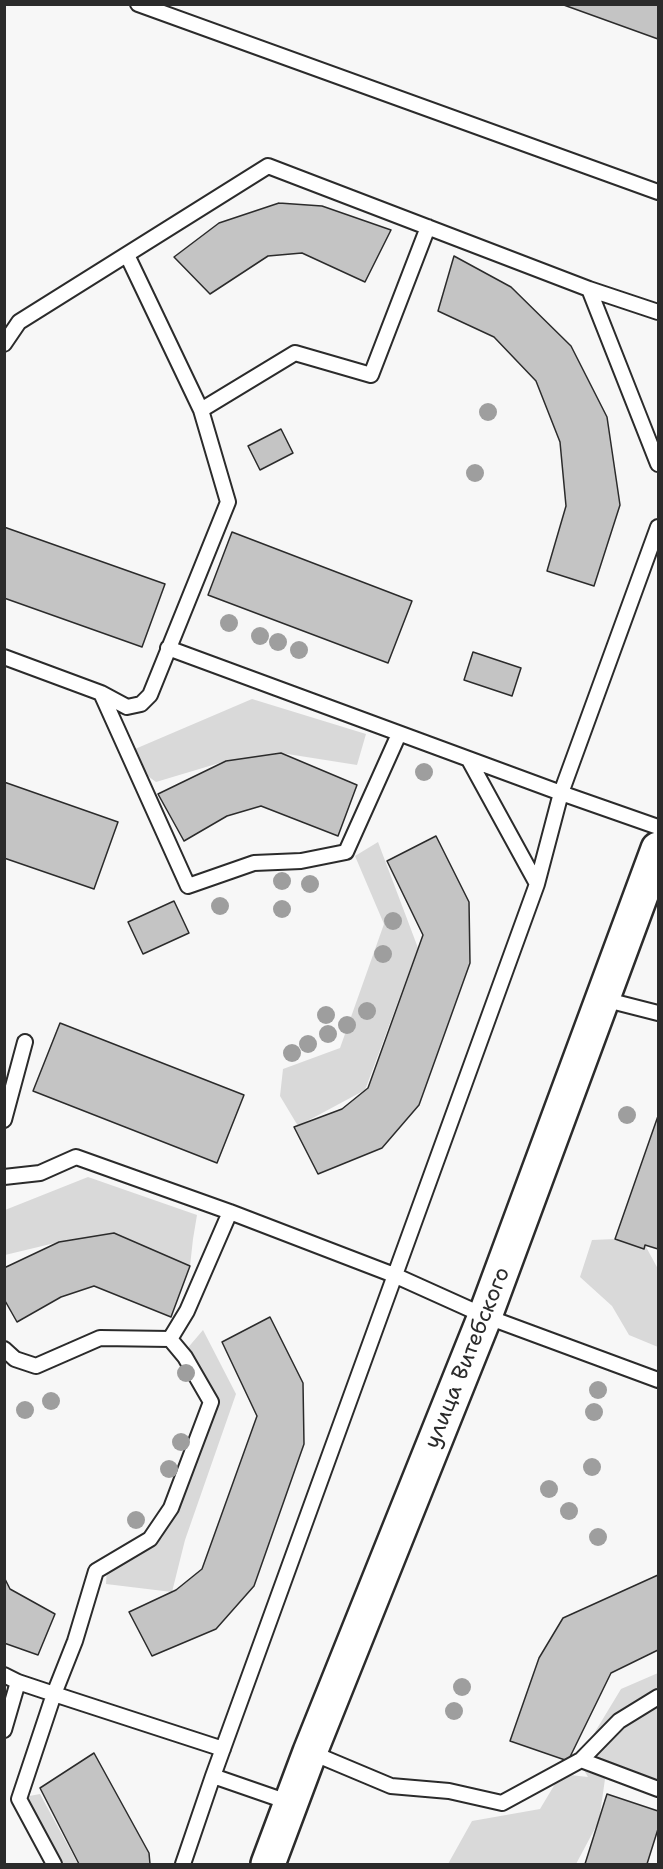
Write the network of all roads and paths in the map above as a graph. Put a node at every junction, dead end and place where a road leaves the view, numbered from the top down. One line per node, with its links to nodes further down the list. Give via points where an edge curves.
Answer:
1 (138, 4): 2 (lane)
2 (658, 192)
3 (428, 227): 4 (lane, via 268,166); 5 (lane); 8 (lane, via 371,375 295,352)
4 (127, 255): 7 (lane, via 19,322); 8 (lane)
5 (589, 289): 6 (lane); 9 (lane)
6 (658, 312)
7 (4, 344)
8 (201, 410): 11 (lane, via 228,502)
9 (658, 465)
10 (658, 527): 16 (lane)
11 (168, 648): 13 (lane, via 150,695 141,704 127,707); 14 (lane)
12 (4, 657): 13 (lane)
13 (100, 693): 14 (lane, via 188,886 254,863 302,861 346,852)
14 (399, 734): 15 (lane)
15 (468, 760): 16 (lane); 19 (lane)
16 (561, 793): 17 (lane); 19 (lane)
17 (658, 827)
18 (658, 849): 20 (street, улица Витебского)
19 (537, 884): 26 (lane)
20 (603, 999): 21 (lane); 27 (street, улица Витебского)
21 (658, 1013)
22 (25, 1042): 23 (lane)
23 (4, 1119)
24 (4, 1177): 25 (lane, via 40,1173 76,1157)
25 (230, 1212): 26 (lane); 28 (lane, via 187,1311)
26 (394, 1275): 27 (lane); 36 (lane)
27 (485, 1316): 30 (lane); 37 (street, улица Витебского)
28 (170, 1339): 29 (lane, via 100,1338 36,1366 15,1359); 33 (lane, via 212,1402 171,1508 150,1539 96,1571)
29 (4, 1349)
30 (658, 1380)
31 (4, 1675): 32 (lane)
32 (18, 1682): 33 (lane); 35 (lane)
33 (54, 1694): 36 (lane); 42 (lane, via 19,1799)
34 (658, 1697): 38 (lane, via 619,1721)
35 (4, 1730)
36 (223, 1749): 39 (lane)
37 (310, 1752): 38 (lane, via 391,1786 449,1791 502,1803); 41 (street, улица Витебского)
38 (581, 1760): 40 (lane)
39 (213, 1776): 41 (lane); 43 (lane)
40 (658, 1789)
41 (291, 1803): 44 (street, улица Витебского)
42 (54, 1864)
43 (183, 1864)
44 (268, 1864)

